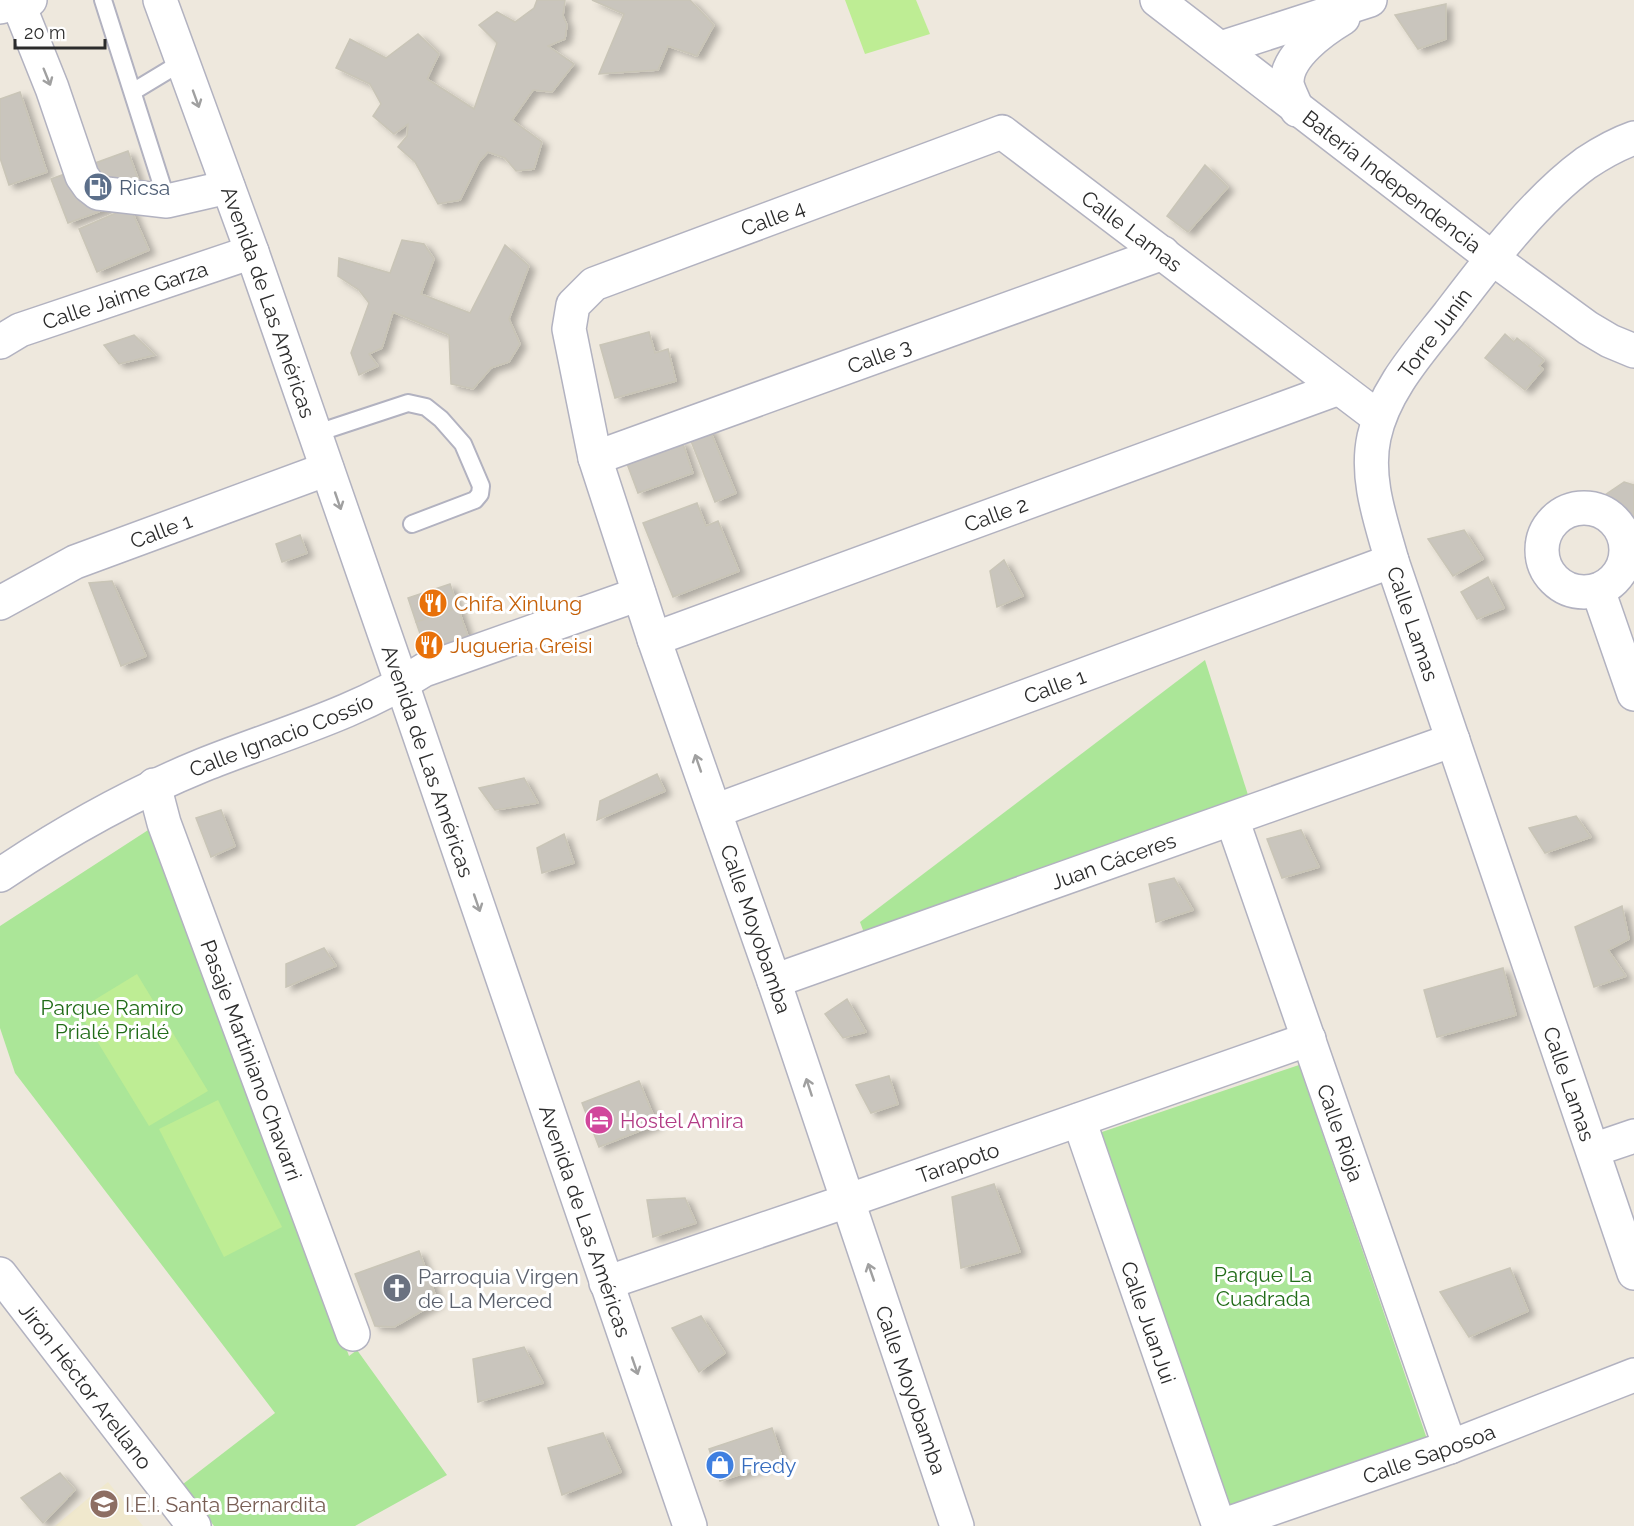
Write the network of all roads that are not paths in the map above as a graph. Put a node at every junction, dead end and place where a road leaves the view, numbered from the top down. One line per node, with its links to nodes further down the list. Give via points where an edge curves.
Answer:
1 (104, 0): 8 (lane)
2 (1157, 0): 6 (street, Batería Independencia)
3 (1372, 0): 6 (street); 9 (street, via 1312,39 1300,52 1287,83)
4 (167, 2): 7 (street, Avenida de Las Américas)
5 (16, 3): 13 (street, one-way to 13, via 89,186 98,193)
6 (1221, 48): 9 (street, Batería Independencia)
7 (182, 62): 8 (lane); 12 (street, Avenida de Las Américas, one-way to 12)
8 (134, 91): 13 (lane)
9 (1298, 110): 16 (street, Batería Independencia)
10 (1002, 132): 15 (street, Calle Lamas); 17 (street, Calle 4, via 594,284 573,305)
11 (1634, 138): 16 (street, Torre Junín, via 1600,154 1563,183)
12 (228, 187): 13 (street); 14 (street, Avenida de Las Américas)
13 (167, 201)
14 (252, 252): 18 (street, Calle Jaime Garza, via 20,330); 22 (street, Avenida de Las Américas)
15 (1162, 253): 20 (street, Calle Lamas); 23 (street, Calle 3)
16 (1492, 258): 19 (street, Batería Independencia, via 1588,328); 21 (street, Torre Junín, via 1411,363)
17 (569, 329): 23 (street, Calle Moyobamba)
18 (0, 342)
19 (1634, 351)
20 (1339, 388): 21 (street, Calle Lamas); 30 (street, Calle 2)
21 (1379, 418): 26 (street, Calle Lamas, via 1372,484)
22 (314, 434): 24 (street, Avenida de Las Américas); 25 (lane, via 408,403 426,407 441,419 463,444 481,486 480,494 475,500)
23 (594, 458): 28 (street, Calle Moyobamba)
24 (327, 469): 29 (street, Calle 1, via 75,562); 31 (street, Avenida de Las Américas, one-way to 31)
25 (412, 524)
26 (1392, 561): 33 (street, Calle Lamas); 35 (street, Calle 1)
27 (1598, 590): 32 (street)
28 (639, 594): 30 (street, Calle Moyobamba); 31 (street, Calle Ignacio Cossío, via 424,670)
29 (0, 603)
30 (654, 639): 35 (street, Calle Moyobamba, one-way to 30)
31 (402, 684): 34 (street, Calle Ignacio Cossío, via 353,710); 46 (street, Avenida de Las Américas, one-way to 46)
32 (1634, 694)
33 (1453, 740): 36 (street, Juan Cáceres); 42 (street, Calle Lamas)
34 (154, 785): 37 (street, Calle Ignacio Cossío); 47 (street, Pasaje Martiniano Chavarri, via 164,823)
35 (715, 811): 38 (street, Calle Moyobamba)
36 (1232, 819): 38 (street, Juan Cáceres); 39 (street, Calle Rioja)
37 (0, 875)
38 (774, 981): 43 (street, Calle Moyobamba, one-way to 38)
39 (1309, 1039): 40 (street, Tarapoto); 49 (street, Calle Rioja)
40 (1079, 1120): 43 (street, Tarapoto); 53 (street, Calle JuanJui)
41 (1634, 1136): 42 (street)
42 (1593, 1150): 44 (street, Calle Lamas)
43 (847, 1201): 46 (street, Tarapoto); 52 (street, Calle Moyobamba, one-way to 43)
44 (1634, 1273)
45 (0, 1274): 50 (street, Jirón Héctor Arellano)
46 (606, 1283): 51 (street, Avenida de Las Américas, one-way to 51)
47 (353, 1334)
48 (1634, 1375): 49 (street, Calle Saposoa)
49 (1450, 1447): 53 (street, Calle Saposoa)
50 (194, 1526)
51 (690, 1526)
52 (957, 1526)
53 (1220, 1526)

